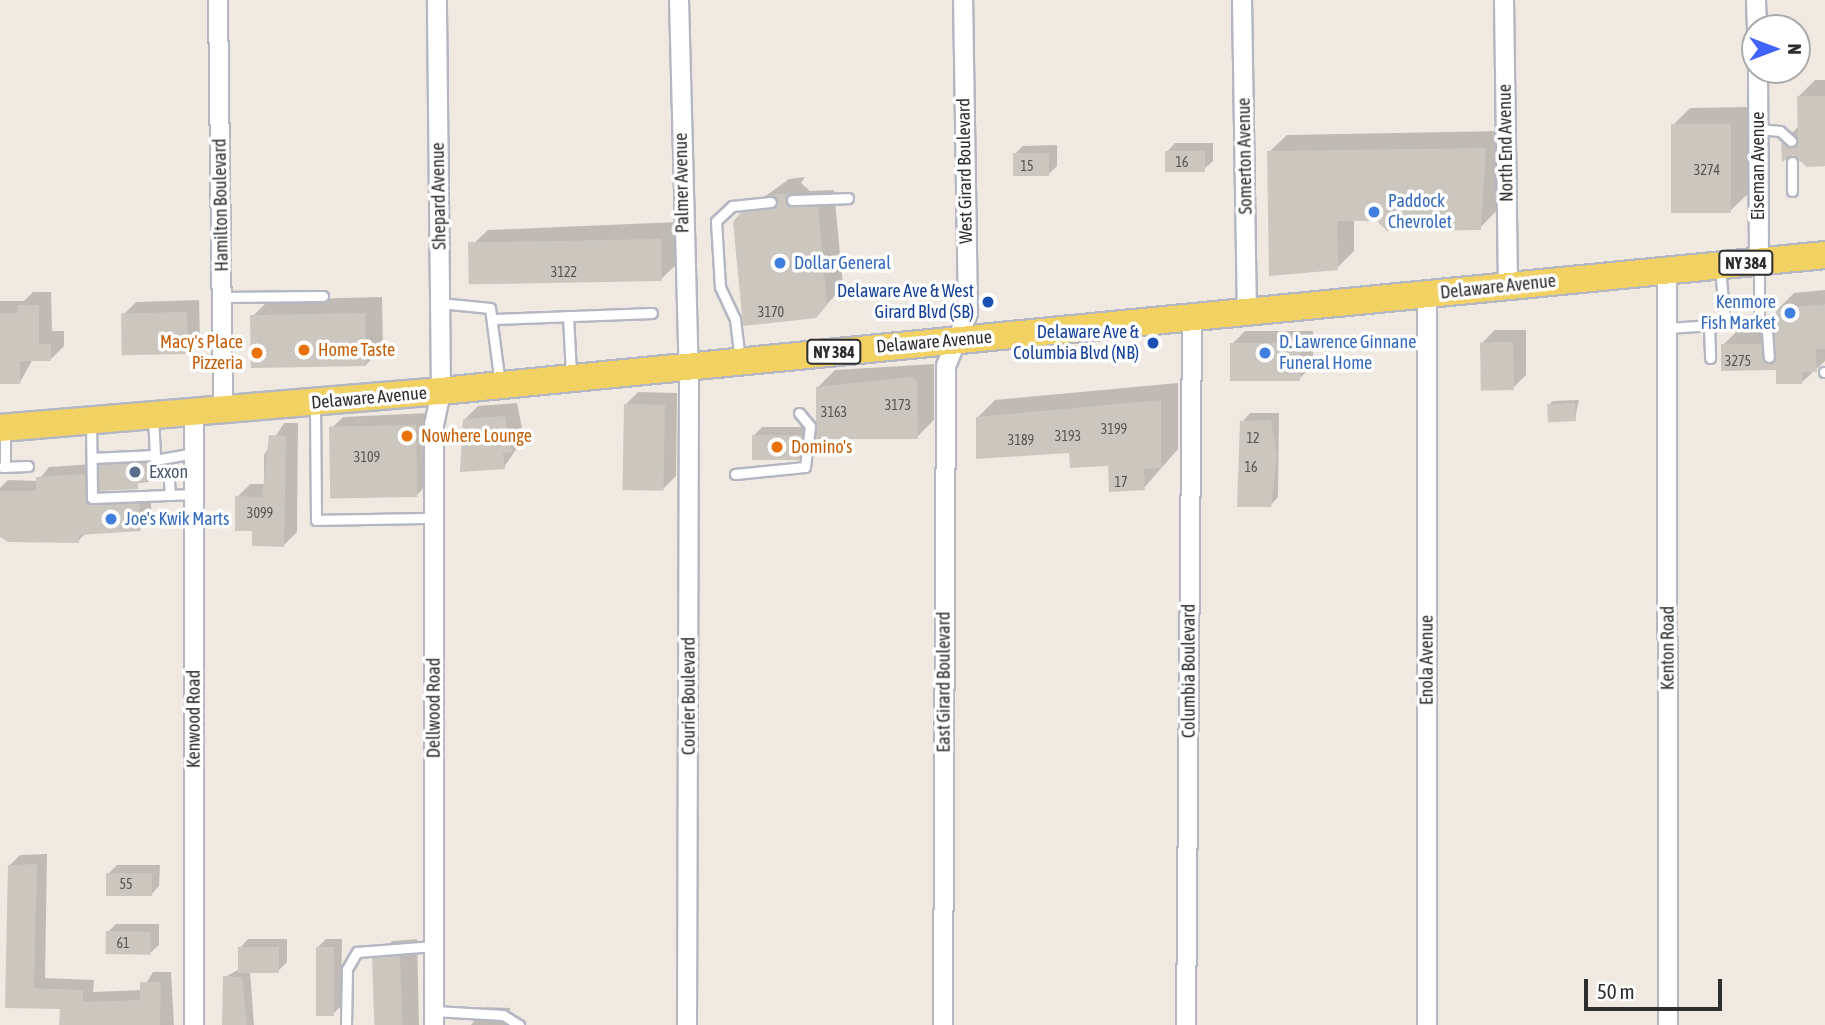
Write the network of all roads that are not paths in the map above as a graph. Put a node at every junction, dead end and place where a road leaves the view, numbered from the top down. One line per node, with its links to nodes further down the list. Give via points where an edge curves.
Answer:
1 (218, 0): 22 (street, Hamilton Boulevard)
2 (437, 0): 23 (street, Shepard Avenue)
3 (680, 0): 37 (street, Palmer Avenue)
4 (962, 0): 33 (street, West Girard Boulevard, via 968,313)
5 (1242, 0): 24 (street, Somerton Avenue)
6 (1504, 0): 19 (street, North End Avenue)
7 (1758, 84): 8 (street, Eiseman Avenue)
8 (1758, 129): 9 (lane, via 1780,131); 16 (street, Eiseman Avenue)
9 (1791, 141)
10 (1792, 162): 11 (lane)
11 (1792, 191)
12 (848, 198): 13 (lane)
13 (792, 200)
14 (771, 202): 36 (lane, via 732,206 716,221 720,287 735,319)
15 (1825, 255): 16 (main road, Delaware Avenue / NY 384)
16 (1759, 261): 17 (main road, Delaware Avenue / NY 384); 29 (lane)
17 (1720, 265): 18 (main road, Delaware Avenue / NY 384); 30 (lane)
18 (1667, 271): 19 (main road, Delaware Avenue / NY 384); 32 (street, Kenton Road)
19 (1508, 286): 20 (main road, Delaware Avenue / NY 384)
20 (1427, 294): 24 (main road, Delaware Avenue / NY 384); 70 (street, Enola Avenue)
21 (323, 296): 22 (lane)
22 (222, 297): 42 (street, Hamilton Boulevard)
23 (440, 303): 28 (lane, via 482,304); 40 (street, Shepard Avenue)
24 (1247, 312): 27 (main road, Delaware Avenue / NY 384)
25 (652, 313): 26 (lane)
26 (568, 316): 28 (lane); 38 (lane)
27 (1192, 317): 33 (main road, Delaware Avenue / NY 384); 69 (street, Columbia Boulevard)
28 (495, 319): 39 (lane)
29 (1759, 322): 30 (lane); 34 (lane, via 1767,331)
30 (1725, 324): 31 (lane)
31 (1709, 325): 32 (lane); 35 (lane)
32 (1667, 328): 71 (street, Kenton Road)
33 (957, 340): 36 (main road, Delaware Avenue / NY 384); 68 (street, East Girard Boulevard, via 946,366)
34 (1769, 357)
35 (1710, 358)
36 (740, 361): 37 (main road, Delaware Avenue / NY 384)
37 (687, 366): 38 (main road, Delaware Avenue / NY 384); 67 (street, Courier Boulevard)
38 (571, 378): 39 (main road, Delaware Avenue / NY 384)
39 (500, 386): 40 (main road, Delaware Avenue / NY 384)
40 (441, 391): 41 (main road, Delaware Avenue / NY 384); 61 (street, Dellwood Road, via 434,425)
41 (315, 402): 42 (main road, Delaware Avenue / NY 384); 61 (lane, via 316,520)
42 (223, 410): 43 (main road, Delaware Avenue / NY 384)
43 (194, 412): 45 (main road, Delaware Avenue / NY 384); 48 (street, Kenwood Road)
44 (799, 413): 53 (lane, via 810,426 805,467)
45 (153, 415): 46 (main road, Delaware Avenue / NY 384); 50 (lane)
46 (91, 421): 47 (main road, Delaware Avenue / NY 384); 49 (lane)
47 (2, 428): 52 (lane)
48 (194, 453): 50 (lane); 57 (street, Kenwood Road)
49 (92, 458): 50 (lane); 60 (lane, via 92,498)
50 (155, 458)
51 (28, 466): 52 (lane)
52 (2, 467)
53 (735, 474)
54 (169, 481): 59 (lane)
55 (157, 482): 58 (lane)
56 (127, 484): 60 (lane)
57 (194, 494): 59 (lane); 64 (street, Kenwood Road)
58 (158, 495): 59 (lane); 60 (lane)
59 (170, 495)
60 (128, 497)
61 (434, 517): 62 (street, Dellwood Road)
62 (434, 946): 63 (street, Dellwood Road); 65 (lane, via 357,952 347,969)
63 (434, 1018): 66 (lane, via 503,1015)
64 (194, 1025)
65 (346, 1025)
66 (519, 1025)
67 (687, 1025)
68 (943, 1025)
69 (1186, 1025)
70 (1427, 1025)
71 (1668, 1025)

